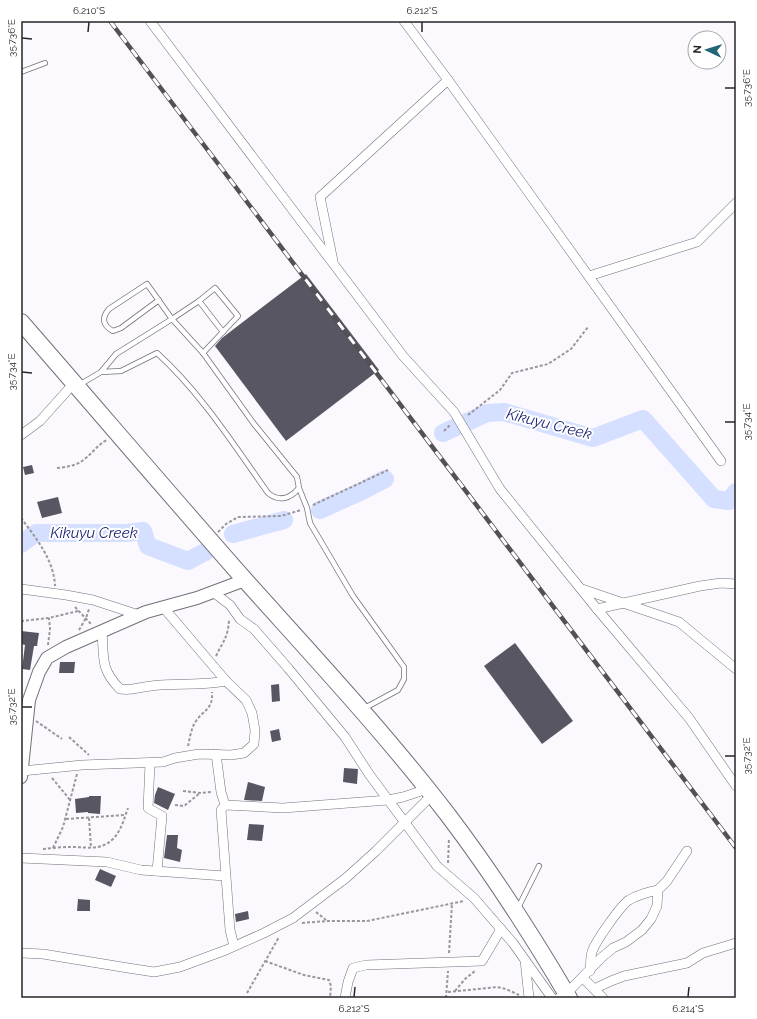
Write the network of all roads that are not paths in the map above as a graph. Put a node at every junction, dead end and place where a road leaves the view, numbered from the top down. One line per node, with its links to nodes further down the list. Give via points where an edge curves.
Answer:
1 (150, 21): 7 (street)
2 (404, 21): 5 (street)
3 (45, 63): 4 (lane)
4 (21, 72)
5 (448, 80): 7 (street, via 320,197); 8 (street)
6 (736, 203): 8 (street, via 697,242)
7 (334, 265): 23 (street, via 403,356 454,412 500,489)
8 (589, 276): 18 (street)
9 (159, 300): 9 (lane, via 146,284 109,309 104,315 104,321 108,329 113,331 121,328); 11 (lane)
10 (199, 301): 11 (lane); 13 (lane); 13 (lane, via 215,288 238,316)
11 (172, 319): 14 (lane); 15 (lane, via 116,354)
12 (21, 322): 16 (highway)
13 (224, 332): 14 (lane)
14 (204, 353): 19 (lane, via 254,424 297,477)
15 (102, 372): 16 (lane); 19 (lane, via 121,372 157,353 175,369 268,493 274,498 284,499 294,494)
16 (75, 385): 17 (street, via 40,421); 20 (highway)
17 (21, 435)
18 (721, 461)
19 (298, 488): 32 (lane, via 310,522 353,596 404,667 404,679 398,690)
20 (245, 580): 24 (street); 32 (highway)
21 (736, 584): 25 (street, via 700,586)
22 (21, 589): 28 (street, via 93,600)
23 (582, 590): 25 (street); 27 (street)
24 (213, 592): 26 (street); 38 (street, via 254,629 278,657 345,737)
25 (622, 603): 27 (street); 30 (street, via 679,622)
26 (163, 607): 28 (street); 31 (street)
27 (597, 609): 36 (street, via 689,718)
28 (139, 615): 29 (street)
29 (101, 632): 31 (street, via 104,663 108,675 120,689 135,690 150,686 212,684); 35 (street, via 47,658 29,700)
30 (736, 669)
31 (226, 681): 33 (street, via 246,700 252,713 254,744 244,754)
32 (361, 709): 37 (highway)
33 (216, 754): 34 (street, via 199,754); 39 (street)
34 (150, 763): 35 (street); 44 (street, via 148,808 162,816)
35 (22, 769)
36 (736, 786)
37 (429, 792): 38 (street); 40 (street); 47 (highway)
38 (388, 800): 39 (street, via 283,808); 40 (street)
39 (225, 805): 45 (street, via 221,810)
40 (404, 822): 48 (street, via 437,866 474,898); 50 (street, via 346,878 291,921)
41 (686, 851): 46 (street, via 671,876)
42 (21, 858): 44 (street, via 107,862)
43 (540, 866): 47 (lane)
44 (157, 872): 45 (street)
45 (225, 876): 50 (street)
46 (658, 890): 53 (street, via 657,906 642,930 613,948); 53 (street, via 637,896 621,907 592,952)
47 (516, 913): 56 (highway)
48 (501, 929): 52 (street); 57 (street, via 482,961 366,965 353,968)
49 (736, 943): 55 (street, via 703,953 687,963 624,976)
50 (234, 946): 51 (street, via 175,969 154,972 43,954)
51 (21, 953)
52 (525, 960): 56 (street); 58 (street)
53 (590, 971): 54 (street)
54 (583, 978): 55 (street); 56 (street)
55 (594, 989): 59 (street)
56 (561, 997)
57 (345, 998)
58 (529, 998)
59 (603, 998)

